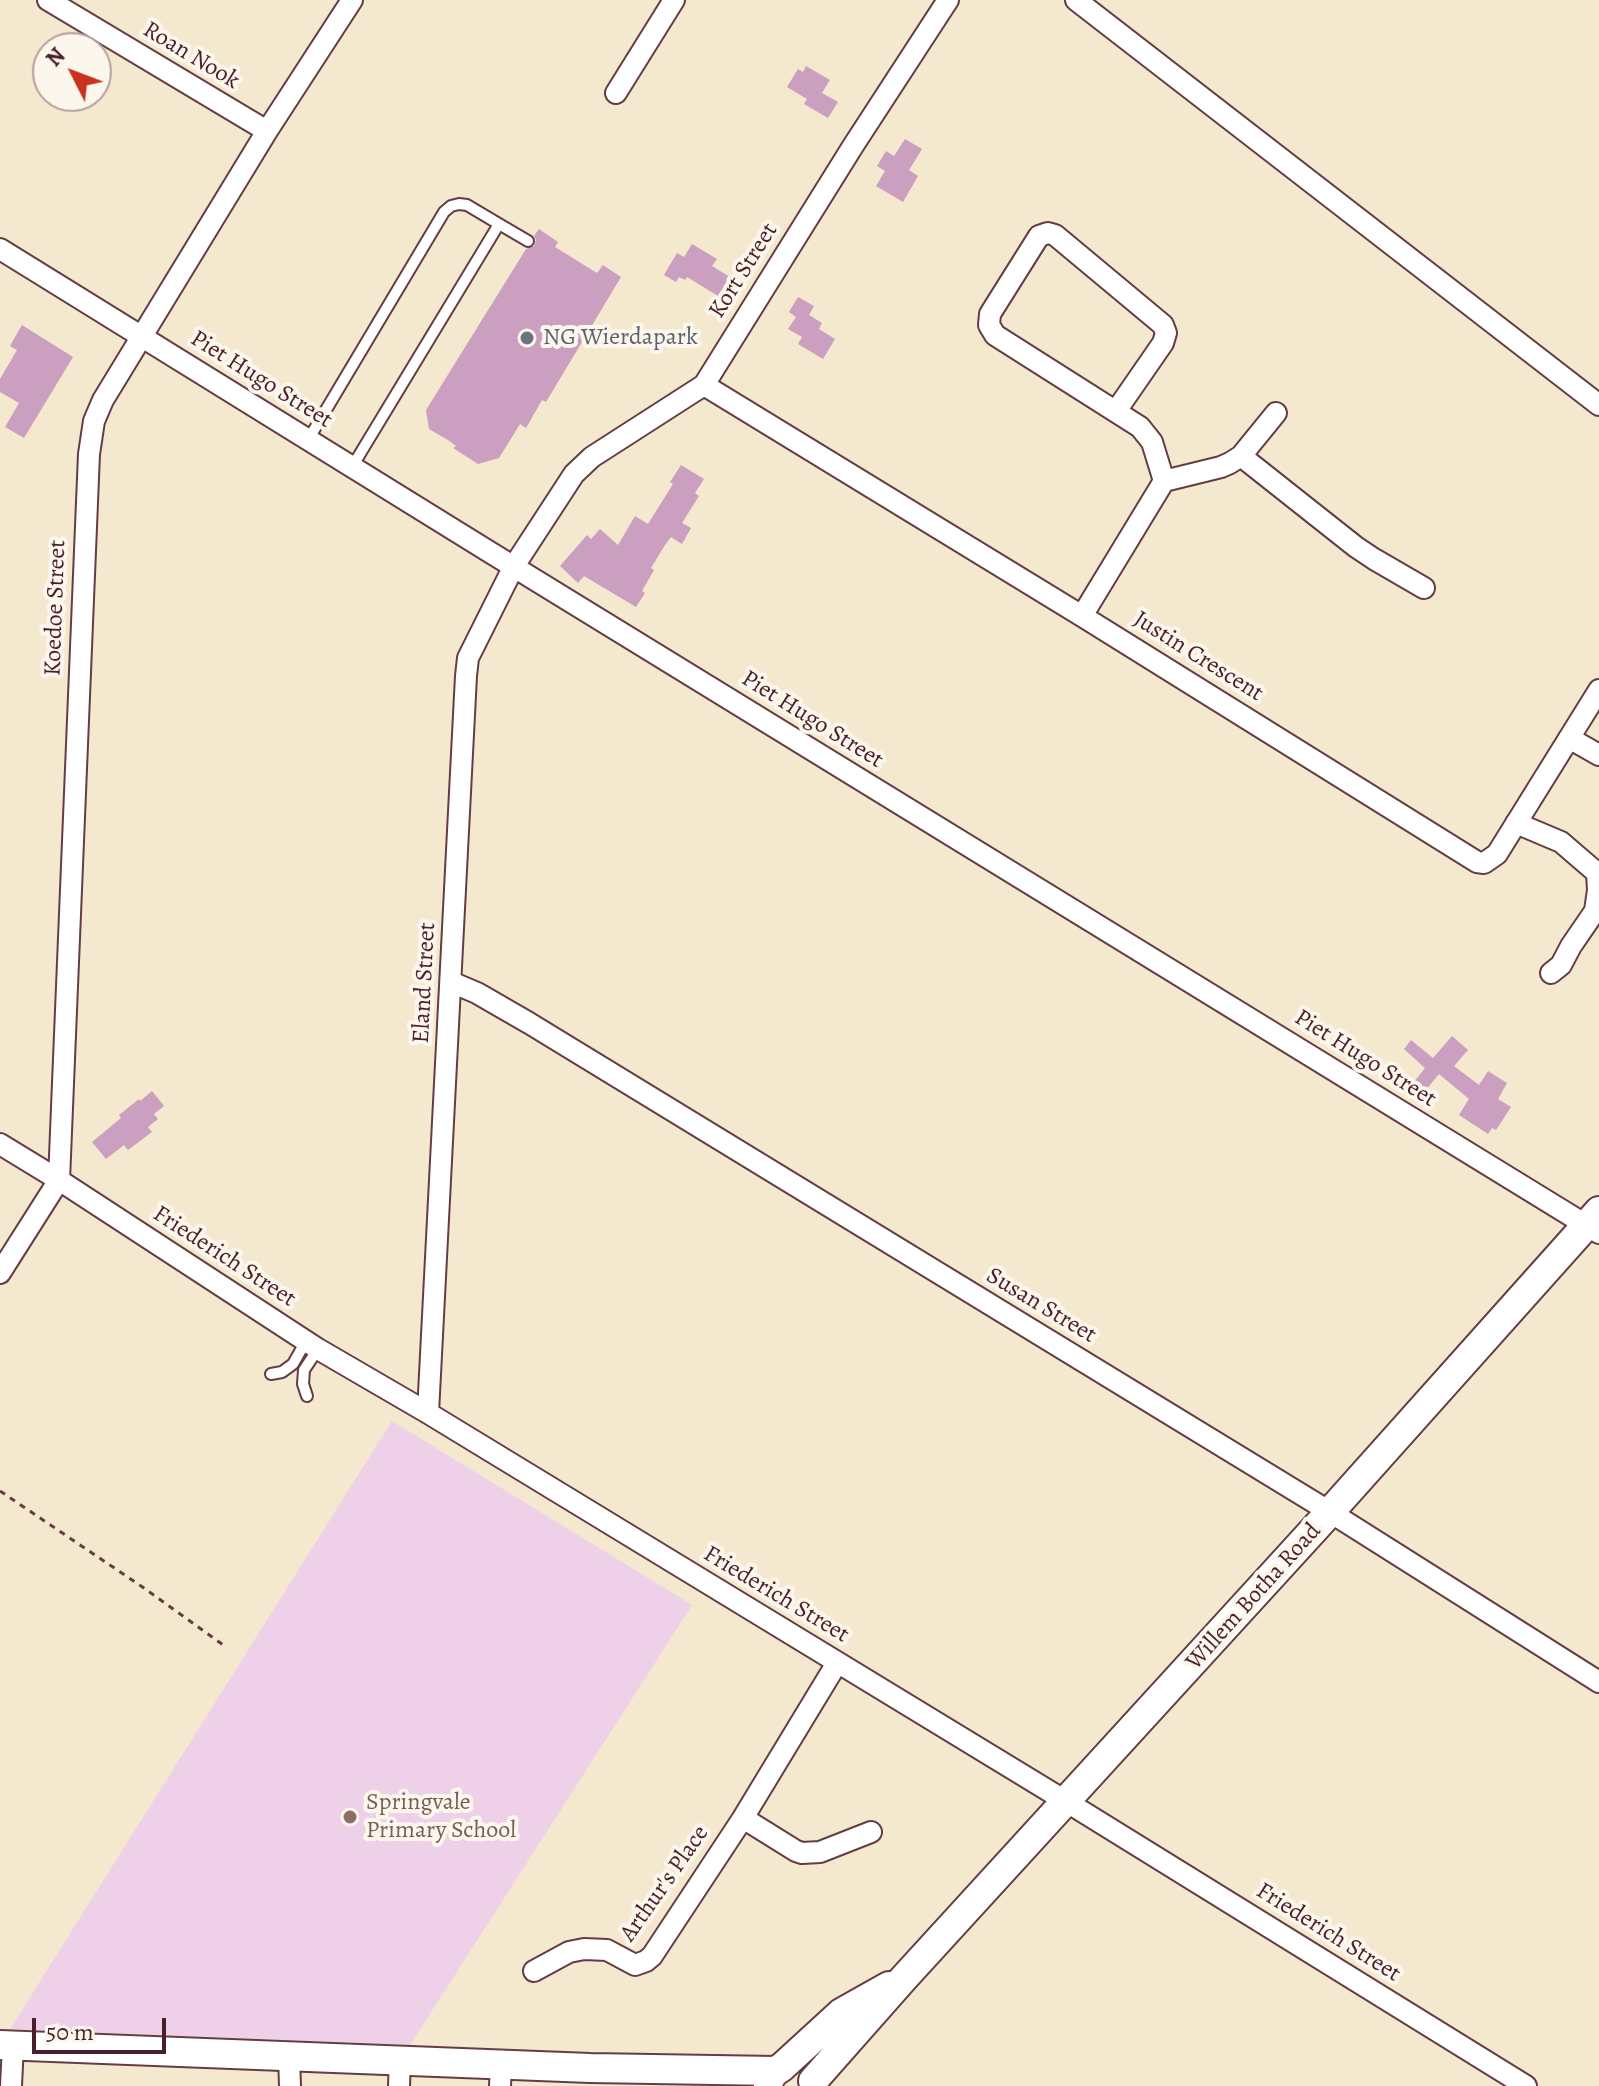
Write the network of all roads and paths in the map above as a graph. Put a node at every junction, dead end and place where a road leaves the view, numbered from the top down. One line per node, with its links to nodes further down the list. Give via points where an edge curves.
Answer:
1 (48, 0): 7 (street, Roan Nook)
2 (352, 0): 7 (street, Koedoe Street)
3 (674, 0): 6 (street)
4 (948, 0): 12 (street, Kort Street)
5 (1076, 0): 13 (street)
6 (616, 93)
7 (267, 131): 11 (street, Koedoe Street)
8 (499, 224): 9 (lane); 16 (lane, via 467,205 444,212); 18 (lane)
9 (528, 241)
10 (0, 249): 11 (street, Piet Hugo Street)
11 (142, 337): 16 (street, Piet Hugo Street); 31 (street, Koedoe Street, via 97,412 89,454)
12 (704, 385): 20 (street, Kort Street, via 583,465); 22 (street, Justin Crescent)
13 (1599, 405)
14 (1116, 411): 14 (street, via 1163,343 1163,325 1055,235 1039,236 990,314 989,325 995,335); 19 (street, via 1152,442)
15 (1276, 413): 17 (street)
16 (308, 440): 18 (street, Piet Hugo Street)
17 (1241, 456): 19 (street, via 1221,467); 21 (street, via 1356,547)
18 (352, 467): 20 (street, Piet Hugo Street)
19 (1164, 481): 22 (street)
20 (514, 566): 29 (street, Eland Street, via 466,667); 32 (street, Piet Hugo Street)
21 (1424, 588)
22 (1082, 616): 26 (street, Justin Crescent, via 1477,862 1497,854)
23 (1599, 690): 24 (street, Justin Crescent)
24 (1569, 738): 25 (street); 26 (street, Justin Crescent)
25 (1599, 755)
26 (1516, 823): 27 (street, via 1561,842)
27 (1598, 874): 28 (street, via 1595,911)
28 (1551, 973)
29 (451, 982): 37 (street, Eland Street); 39 (street, Susan Street, via 543,1032)
30 (0, 1144): 31 (street, Friederich Street)
31 (59, 1180): 33 (street); 34 (street, Friederich Street)
32 (1595, 1223): 39 (street, Willem Botha Road)
33 (0, 1273)
34 (312, 1345): 35 (lane, via 282,1372); 36 (lane, via 304,1370); 37 (street, Friederich Street)
35 (271, 1374)
36 (307, 1396)
37 (428, 1413): 41 (street, Friederich Street)
38 (0, 1491): 40 (path)
39 (1330, 1512): 42 (street, Susan Street); 43 (street, Willem Botha Road)
40 (226, 1647)
41 (837, 1663): 43 (street, Friederich Street); 44 (street, Arthur's Place)
42 (1599, 1682)
43 (1067, 1802): 47 (street, Willem Botha Road); 58 (street, Friederich Street)
44 (743, 1818): 45 (street, Arthur's Place, via 802,1853 820,1852); 46 (street, Arthur's Place, via 646,1961 635,1965 594,1948 569,1952)
45 (871, 1832)
46 (534, 1971)
47 (904, 1978): 53 (street, Willem Botha Road, via 841,2013); 54 (street, Willem Botha Road)
48 (6, 2045): 49 (street); 55 (street)
49 (289, 2056): 51 (street); 56 (street)
50 (590, 2068): 52 (street); 53 (street); 57 (street)
51 (399, 2073): 52 (street)
52 (501, 2075)
53 (775, 2075): 54 (street, via 792,2066 801,2068)
54 (814, 2084)
55 (11, 2086)
56 (290, 2086)
57 (653, 2086)
58 (1526, 2086)

